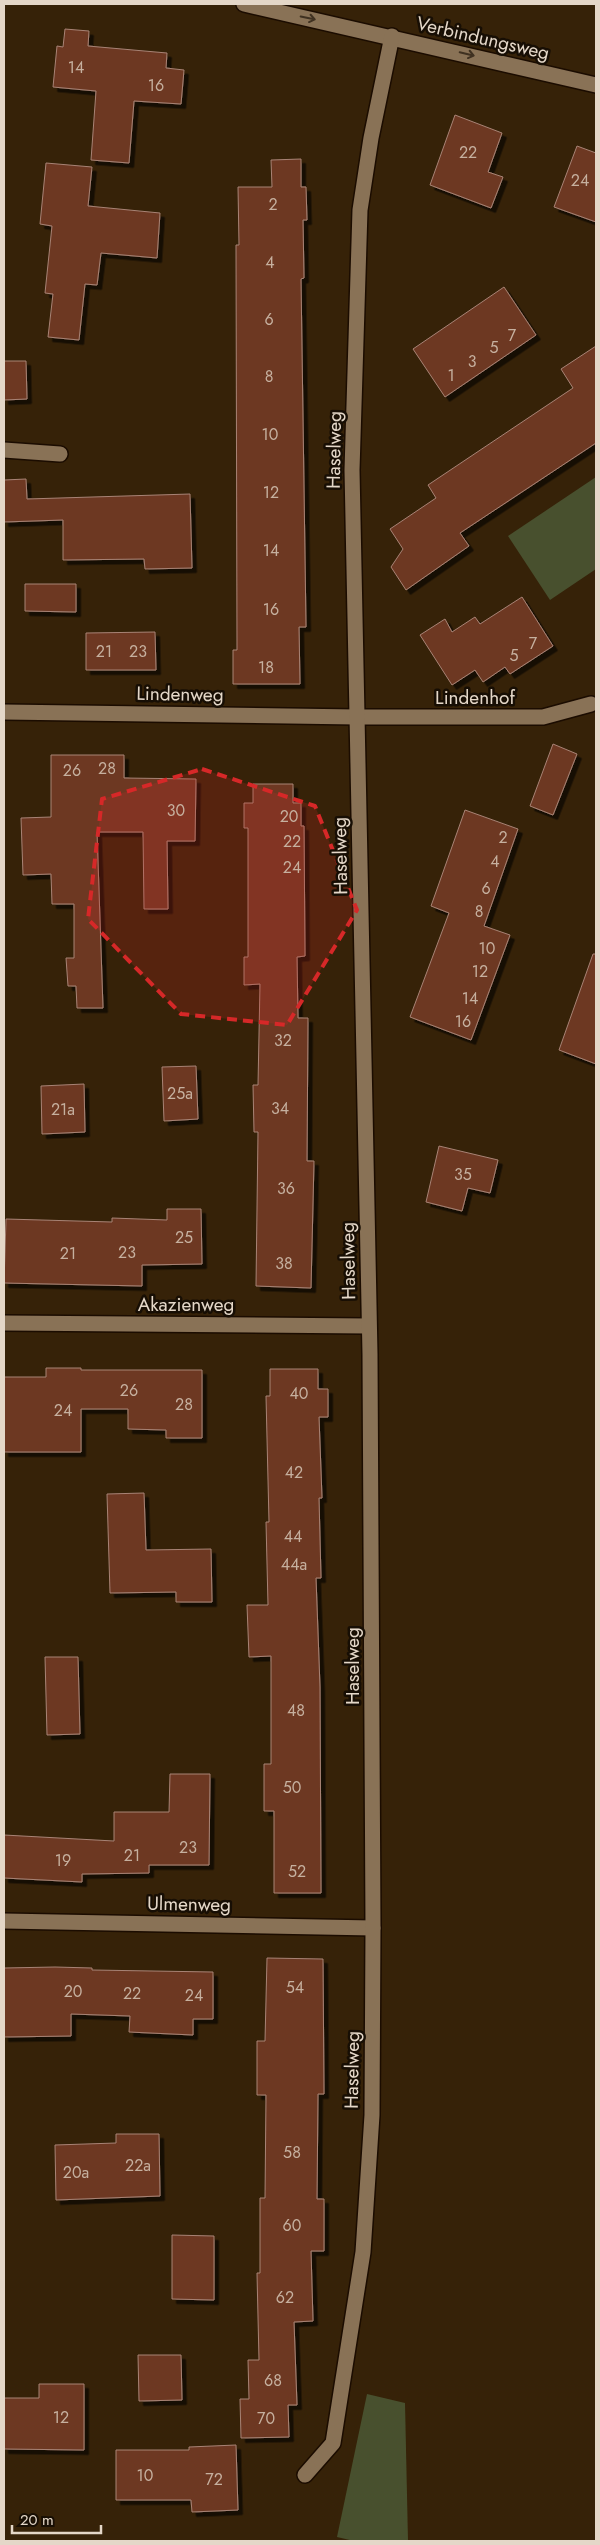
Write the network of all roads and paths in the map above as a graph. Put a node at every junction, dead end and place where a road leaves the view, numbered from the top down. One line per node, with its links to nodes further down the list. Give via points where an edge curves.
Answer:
1 (244, 4): 2 (street, Verbindungsweg, one-way to 2)
2 (392, 36): 3 (street, Verbindungsweg, one-way to 3); 8 (street, Haselweg, via 360,210 352,470)
3 (596, 85)
4 (4, 450): 5 (street)
5 (60, 454)
6 (590, 704): 8 (street, Lindenhof, via 544,717)
7 (4, 712): 8 (street, Lindenweg)
8 (357, 717): 10 (street, Haselweg)
9 (4, 1324): 10 (street, Akazienweg)
10 (368, 1326): 12 (street, Haselweg)
11 (4, 1921): 12 (street, Ulmenweg)
12 (373, 1928): 13 (street, Haselweg, via 372,2115 363,2252 333,2443)
13 (305, 2475)

